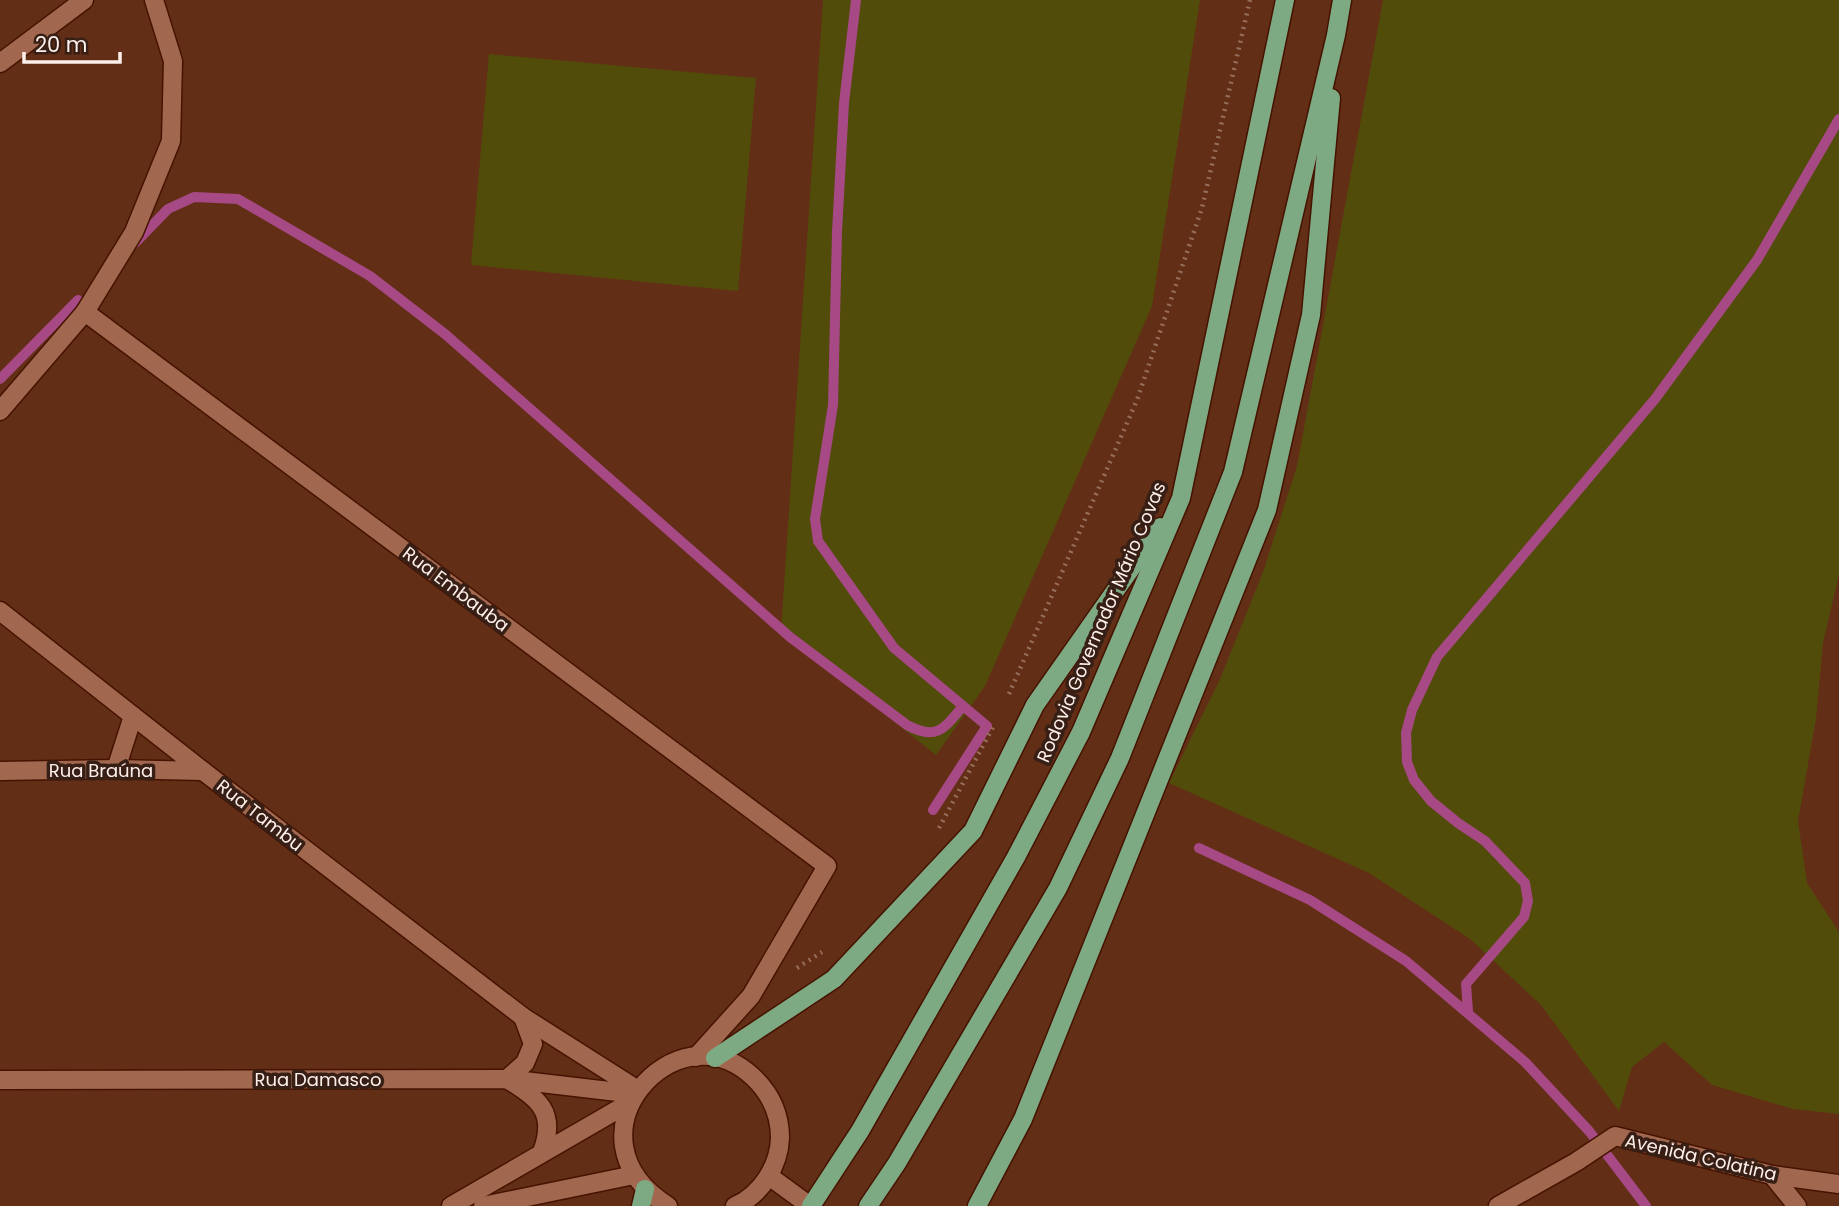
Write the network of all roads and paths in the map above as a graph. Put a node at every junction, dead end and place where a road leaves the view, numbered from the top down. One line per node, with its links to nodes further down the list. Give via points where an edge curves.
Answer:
1 (84, 0): 7 (street)
2 (154, 0): 8 (street, via 173,61 170,141 134,232)
3 (1250, 0): 12 (path, via 1202,208 1141,388)
4 (1284, 0): 10 (main road, Rodovia Governador Mário Covas)
5 (1342, 0): 6 (main road)
6 (1336, 35): 37 (main road, via 1233,471 1120,758 1058,888); 38 (main road, via 1311,315 1267,510 1023,1119)
7 (0, 63)
8 (85, 312): 9 (street); 22 (street, Rua Embauba, via 827,866 751,996)
9 (0, 411)
10 (1181, 498): 23 (main road, via 1035,705 973,831 834,979); 36 (main road, Rodovia Governador Mário Covas, via 1081,732 1016,857 860,1131)
11 (0, 611): 13 (street, Rua Tambu)
12 (1006, 701)
13 (132, 716): 15 (street); 17 (street, Rua Tambu)
14 (994, 726): 18 (path)
15 (116, 769): 16 (street, Rua Braúna); 17 (street, Rua Braúna)
16 (0, 771)
17 (203, 771): 21 (street, Rua Tambu)
18 (937, 832)
19 (831, 946): 20 (path)
20 (791, 972)
21 (523, 1017): 24 (street, via 533,1044 525,1063); 26 (street, Rua Tambu)
22 (696, 1057): 23 (street); 26 (street, via 660,1068)
23 (715, 1058): 29 (street, via 749,1073 773,1103 780,1140)
24 (507, 1079): 25 (street, Rua Damasco); 26 (street, Rua Damasco); 27 (street, via 534,1095 546,1114 549,1134)
25 (0, 1080)
26 (634, 1096): 27 (street); 31 (street, via 623,1131 624,1150)
27 (542, 1152): 32 (street)
28 (1772, 1175): 30 (street, Avenida Colatina); 39 (street, Avenida Colatina, via 1615,1136); 40 (street)
29 (769, 1176): 35 (street); 36 (street)
30 (1839, 1184)
31 (640, 1190): 33 (street); 34 (street)
32 (451, 1206)
33 (483, 1206)
34 (668, 1206)
35 (735, 1206)
36 (810, 1206)
37 (868, 1206)
38 (977, 1206)
39 (1498, 1206)
40 (1797, 1206)

